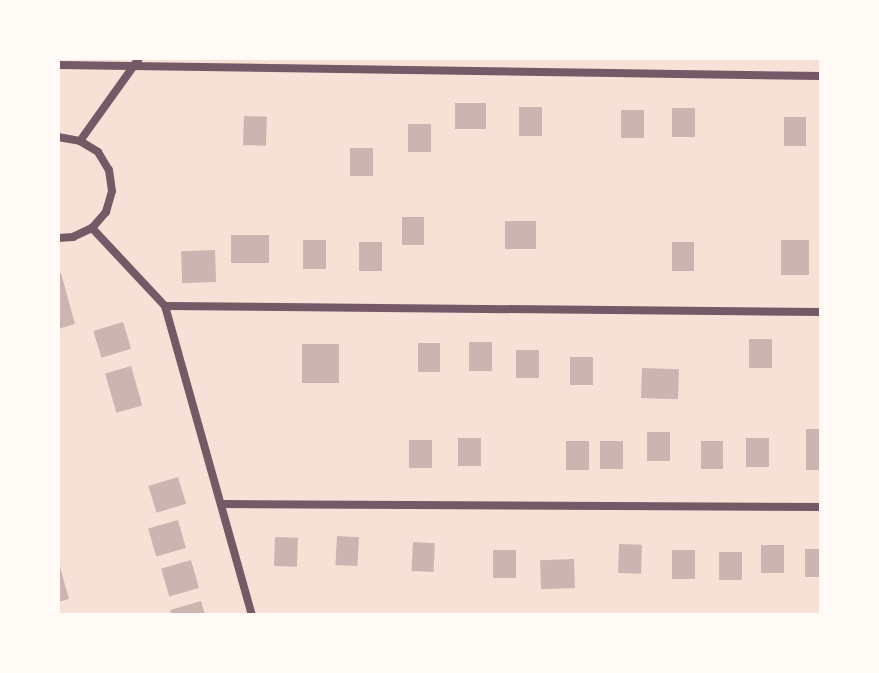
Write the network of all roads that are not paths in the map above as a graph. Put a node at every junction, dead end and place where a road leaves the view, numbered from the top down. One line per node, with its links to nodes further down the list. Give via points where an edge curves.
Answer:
1 (138, 61): 2 (street); 3 (street); 5 (street)
2 (58, 65)
3 (821, 76)
4 (58, 137): 5 (street)
5 (80, 141): 6 (street, via 98,152 109,170 112,191 106,212)
6 (92, 228): 7 (street); 8 (street)
7 (58, 238)
8 (165, 306): 9 (street); 10 (street)
9 (821, 312)
10 (221, 504): 11 (street); 12 (street)
11 (821, 507)
12 (252, 615)

